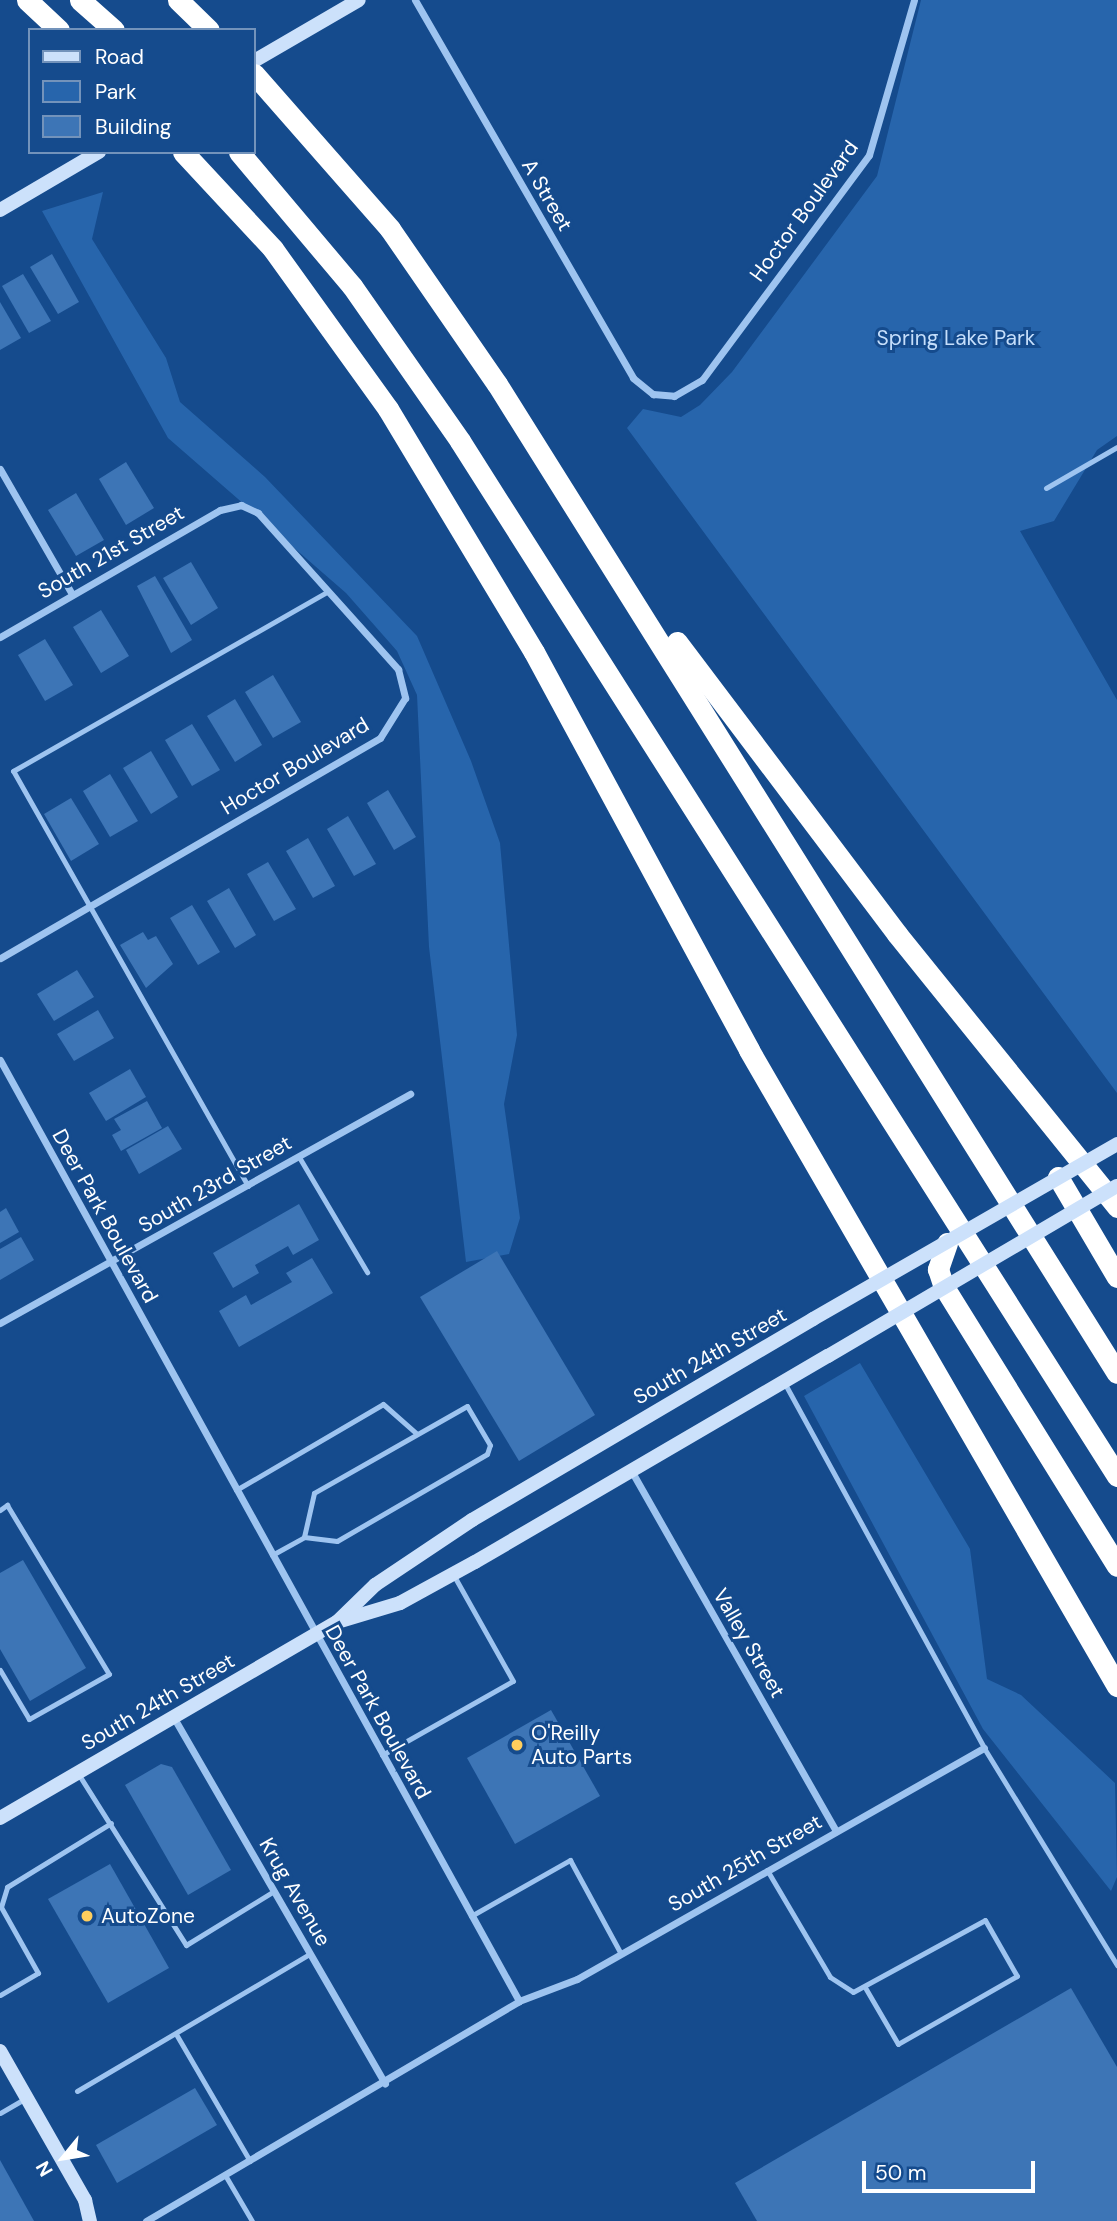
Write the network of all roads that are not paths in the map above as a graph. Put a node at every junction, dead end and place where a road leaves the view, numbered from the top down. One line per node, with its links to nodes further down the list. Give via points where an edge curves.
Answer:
1 (27, 0): 7 (highway)
2 (80, 0): 8 (highway)
3 (178, 0): 9 (highway)
4 (359, 0): 10 (main road)
5 (415, 0): 16 (street, A Street, via 632,378)
6 (914, 0): 16 (street, Hoctor Boulevard, via 869,155 702,380 688,391)
7 (57, 28)
8 (112, 28)
9 (207, 28)
10 (256, 60)
11 (256, 76): 21 (highway, via 390,229)
12 (96, 154): 15 (main road)
13 (185, 154): 56 (highway, via 273,249 388,409 534,652 748,1050)
14 (241, 154): 46 (highway, via 352,286 460,440)
15 (0, 210)
16 (660, 395)
17 (1117, 447): 19 (lane)
18 (0, 469): 23 (street)
19 (1046, 488)
20 (241, 505): 22 (street, Hoctor Boulevard, via 258,513); 23 (street, South 21st Street, via 220,510)
21 (600, 540): 34 (highway, via 897,934); 42 (highway)
22 (328, 591): 25 (street, Hoctor Boulevard, via 398,669 405,698 394,724 380,738); 25 (lane, via 13,771)
23 (72, 594): 24 (street, South 21st Street)
24 (0, 636)
25 (90, 906): 26 (street, Hoctor Boulevard); 32 (lane)
26 (0, 958)
27 (0, 1060): 37 (street, Deer Park Boulevard)
28 (410, 1094): 30 (street, South 23rd Street)
29 (1117, 1144): 31 (main road, South 24th Street, bridge)
30 (299, 1157): 32 (street, South 23rd Street); 38 (lane)
31 (1058, 1177): 35 (highway); 36 (main road, South 24th Street, bridge)
32 (248, 1186): 37 (street, South 23rd Street)
33 (1117, 1186): 35 (main road, South 24th Street, bridge)
34 (1117, 1207)
35 (1076, 1210): 39 (highway); 40 (main road, South 24th Street, bridge)
36 (947, 1243): 40 (highway, via 938,1269); 53 (main road, South 24th Street, bridge, via 472,1520 375,1585)
37 (110, 1263): 41 (street, South 23rd Street); 47 (street, Deer Park Boulevard)
38 (367, 1272)
39 (1117, 1277)
40 (944, 1287): 43 (main road, South 24th Street, bridge); 51 (highway)
41 (0, 1323)
42 (1117, 1373)
43 (783, 1382): 45 (main road, South 24th Street); 58 (lane)
44 (416, 1433): 47 (lane, via 383,1404); 49 (lane, via 314,1493); 49 (lane, via 467,1406 490,1446 487,1454 337,1541)
45 (632, 1472): 52 (main road, South 24th Street); 63 (street, Valley Street)
46 (1117, 1476)
47 (236, 1490): 50 (street, Deer Park Boulevard)
48 (0, 1510): 55 (lane, via 7,1506 109,1674 29,1719)
49 (304, 1537): 50 (lane)
50 (272, 1555): 54 (street, Deer Park Boulevard)
51 (1117, 1566)
52 (453, 1574): 53 (main road, South 24th Street, via 400,1603); 59 (lane, via 513,1681)
53 (337, 1622): 54 (main road, South 24th Street)
54 (315, 1634): 57 (main road, South 24th Street); 59 (street, Deer Park Boulevard)
55 (0, 1670)
56 (1117, 1686)
57 (174, 1718): 60 (main road, South 24th Street); 65 (street, Krug Avenue)
58 (984, 1748): 63 (street, South 25th Street); 69 (lane)
59 (382, 1755): 66 (street, Deer Park Boulevard)
60 (78, 1773): 61 (main road, South 24th Street); 62 (lane)
61 (0, 1818)
62 (111, 1823): 65 (lane, via 186,1945); 71 (lane, via 7,1888 1,1907 38,1973)
63 (836, 1831): 64 (street, South 25th Street)
64 (767, 1870): 68 (street, South 25th Street); 70 (lane, via 830,1977 853,1992)
65 (274, 1891): 67 (street, Krug Avenue)
66 (471, 1916): 68 (lane, via 570,1860); 72 (street, Deer Park Boulevard)
67 (310, 1954): 73 (lane); 75 (street, Krug Avenue)
68 (621, 1954): 72 (street, South 25th Street)
69 (1117, 1965)
70 (866, 1989): 70 (lane, via 898,2044 1017,1976 985,1920)
71 (0, 1995)
72 (519, 2001): 75 (street)
73 (176, 2034): 76 (lane); 79 (lane)
74 (0, 2051): 77 (main road)
75 (386, 2084): 79 (street)
76 (77, 2091)
77 (27, 2098): 78 (lane); 81 (main road, via 85,2200)
78 (0, 2113)
79 (250, 2161): 80 (street)
80 (225, 2175): 82 (street); 83 (lane)
81 (90, 2221)
82 (146, 2221)
83 (252, 2221)

